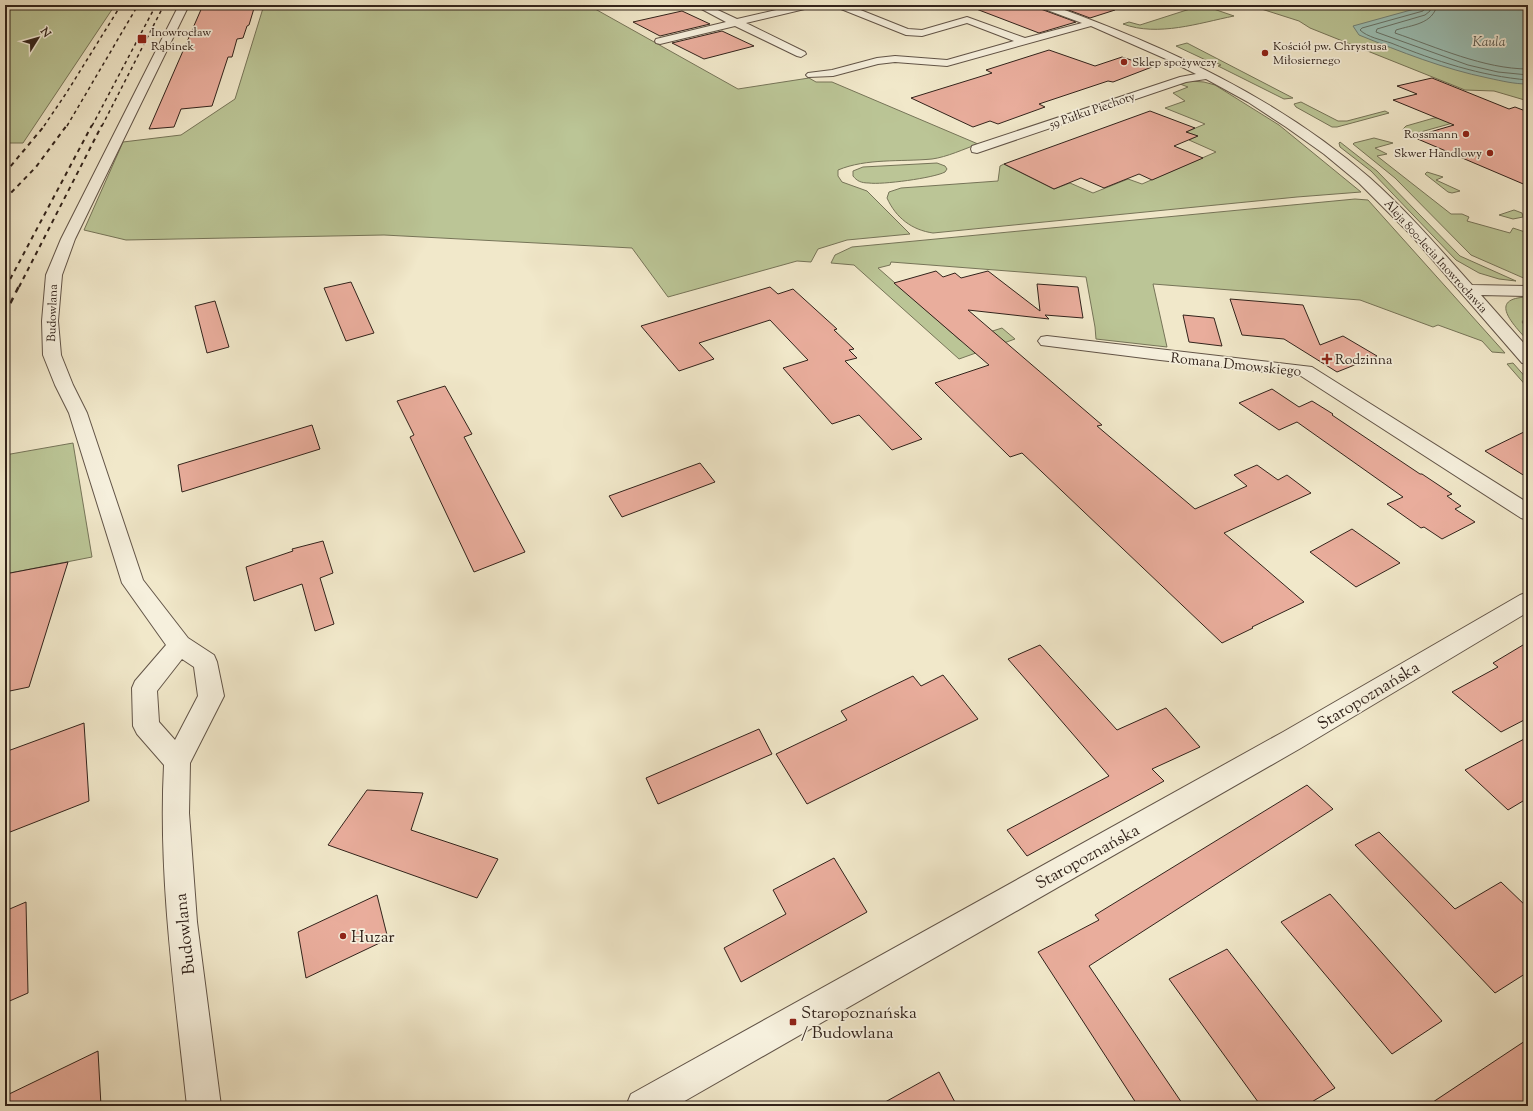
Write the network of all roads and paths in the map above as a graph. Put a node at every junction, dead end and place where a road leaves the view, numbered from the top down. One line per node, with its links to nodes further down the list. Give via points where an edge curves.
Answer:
1 (184, 5): 20 (street, Budowlana, via 68,239 54,275 50,321 52,355 78,413 133,583)
2 (699, 5): 6 (street)
3 (810, 5): 6 (street)
4 (839, 5): 9 (street, via 906,32 922,33 967,20)
5 (1042, 5): 7 (street, Aleja 800-lecia Inowrocławia)
6 (737, 23): 8 (street); 10 (street)
7 (1092, 23): 9 (street); 12 (street, Aleja 800-lecia Inowrocławia, via 1149,46)
8 (660, 42)
9 (1025, 42): 11 (street, via 947,63 896,59)
10 (802, 54)
11 (812, 75)
12 (1207, 75): 13 (street, 59 Pułku Piechoty, via 1184,78); 14 (street, Aleja 800-lecia Inowrocławia, via 1286,120 1363,179 1415,230)
13 (977, 149)
14 (1467, 290): 15 (street); 17 (street, Aleja 800-lecia Inowrocławia)
15 (1528, 291)
16 (1047, 341): 18 (street, Romana Dmowskiego, via 1306,370)
17 (1528, 359)
18 (1528, 513)
19 (1528, 601): 23 (street, Staropoznańska, via 1292,740)
20 (180, 645): 21 (street, Budowlana, via 205,662 211,696); 21 (street, via 144,688 146,726)
21 (177, 762): 22 (street, Budowlana, via 175,813 182,922)
22 (204, 1106)
23 (643, 1106)

